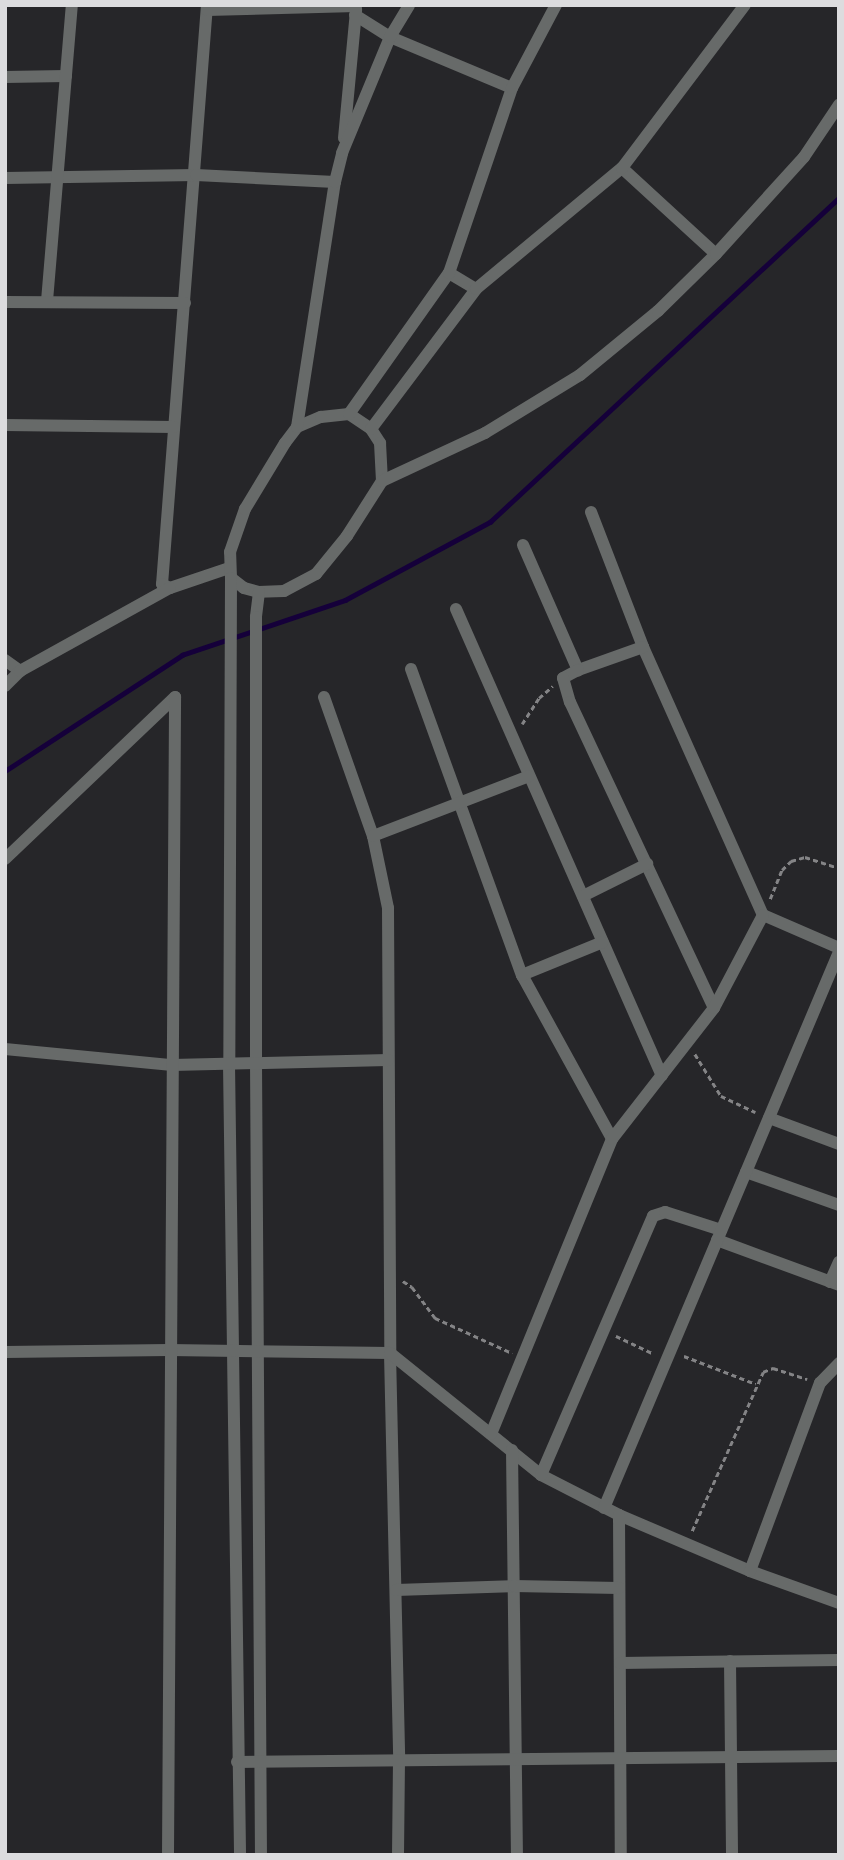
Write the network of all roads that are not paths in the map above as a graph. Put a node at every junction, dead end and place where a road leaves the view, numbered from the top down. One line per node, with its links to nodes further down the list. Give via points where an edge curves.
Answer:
1 (72, 5): 8 (street)
2 (409, 5): 7 (street)
3 (556, 5): 10 (street)
4 (745, 5): 13 (street)
5 (207, 8): 6 (street); 14 (street)
6 (356, 9): 7 (street); 12 (street)
7 (390, 37): 10 (street); 12 (street)
8 (66, 76): 9 (street); 15 (street)
9 (5, 77)
10 (512, 88): 19 (street)
11 (839, 105): 18 (street, via 804,158)
12 (342, 153): 17 (street)
13 (622, 168): 18 (street); 20 (street)
14 (195, 175): 15 (street); 17 (street); 23 (street)
15 (58, 176): 16 (street); 21 (street)
16 (5, 178)
17 (335, 182): 27 (street)
18 (716, 254): 29 (street, via 580,375 485,433)
19 (449, 273): 20 (street); 24 (street)
20 (475, 289): 28 (street)
21 (47, 301): 22 (street); 23 (street)
22 (5, 302)
23 (185, 303): 26 (street)
24 (349, 414): 27 (street, via 321,417); 28 (street)
25 (5, 425): 26 (street)
26 (174, 427): 33 (street, via 161,580)
27 (297, 427): 32 (street, via 245,509 230,552)
28 (371, 429): 29 (street, via 380,443)
29 (382, 481): 34 (street, via 316,574 284,591)
30 (591, 512): 36 (street)
31 (523, 545): 39 (street)
32 (230, 573): 33 (street); 34 (street, via 244,588); 57 (street)
33 (170, 588): 40 (street)
34 (259, 592): 56 (street)
35 (456, 609): 43 (street)
36 (643, 647): 39 (street); 49 (street)
37 (5, 660): 40 (street)
38 (411, 668): 44 (street)
39 (578, 670): 47 (street, via 563,678 570,702)
40 (20, 671): 41 (street)
41 (5, 686)
42 (324, 697): 45 (street)
43 (529, 776): 44 (street); 48 (street)
44 (459, 803): 45 (street); 52 (street)
45 (373, 836): 55 (street, via 387,908)
46 (5, 859): 58 (street, via 175,697)
47 (647, 864): 48 (street); 53 (street)
48 (583, 896): 50 (street)
49 (763, 915): 51 (street); 53 (street)
50 (603, 942): 52 (street); 59 (street)
51 (839, 950): 60 (street)
52 (522, 975): 61 (street)
53 (714, 1008): 59 (street)
54 (5, 1049): 58 (street)
55 (388, 1060): 56 (street); 72 (street)
56 (256, 1063): 57 (street); 70 (street)
57 (229, 1064): 58 (street); 69 (street)
58 (172, 1065): 68 (street)
59 (662, 1076): 61 (street)
60 (769, 1118): 62 (street); 63 (street)
61 (612, 1139): 74 (street)
62 (839, 1144)
63 (746, 1172): 64 (street); 65 (street)
64 (839, 1205)
65 (719, 1235): 67 (street); 76 (street, via 664,1212 653,1216); 77 (street)
66 (839, 1262): 67 (street)
67 (834, 1283)
68 (169, 1350): 69 (street); 71 (street); 94 (street)
69 (234, 1351): 70 (street); 92 (street)
70 (260, 1351): 72 (street); 93 (street)
71 (5, 1352)
72 (390, 1353): 74 (street); 82 (street)
73 (839, 1363): 79 (street, via 820,1383)
74 (491, 1434): 75 (street)
75 (512, 1450): 76 (street); 80 (street)
76 (541, 1475): 77 (street)
77 (604, 1508): 78 (street)
78 (619, 1515): 79 (street); 81 (street)
79 (750, 1571): 83 (street)
80 (514, 1586): 81 (street); 82 (street); 90 (street)
81 (620, 1588): 86 (street)
82 (396, 1590): 91 (street)
83 (839, 1602)
84 (839, 1660): 85 (street)
85 (730, 1661): 86 (street); 88 (street)
86 (620, 1662): 89 (street)
87 (839, 1756): 88 (street)
88 (731, 1757): 89 (street); 100 (street)
89 (621, 1758): 90 (street); 99 (street)
90 (516, 1759): 91 (street); 98 (street)
91 (399, 1760): 93 (street); 97 (street)
92 (237, 1762): 93 (street); 95 (street)
93 (262, 1762): 96 (street)
94 (168, 1855)
95 (240, 1855)
96 (261, 1855)
97 (398, 1855)
98 (517, 1855)
99 (621, 1855)
100 (732, 1855)

